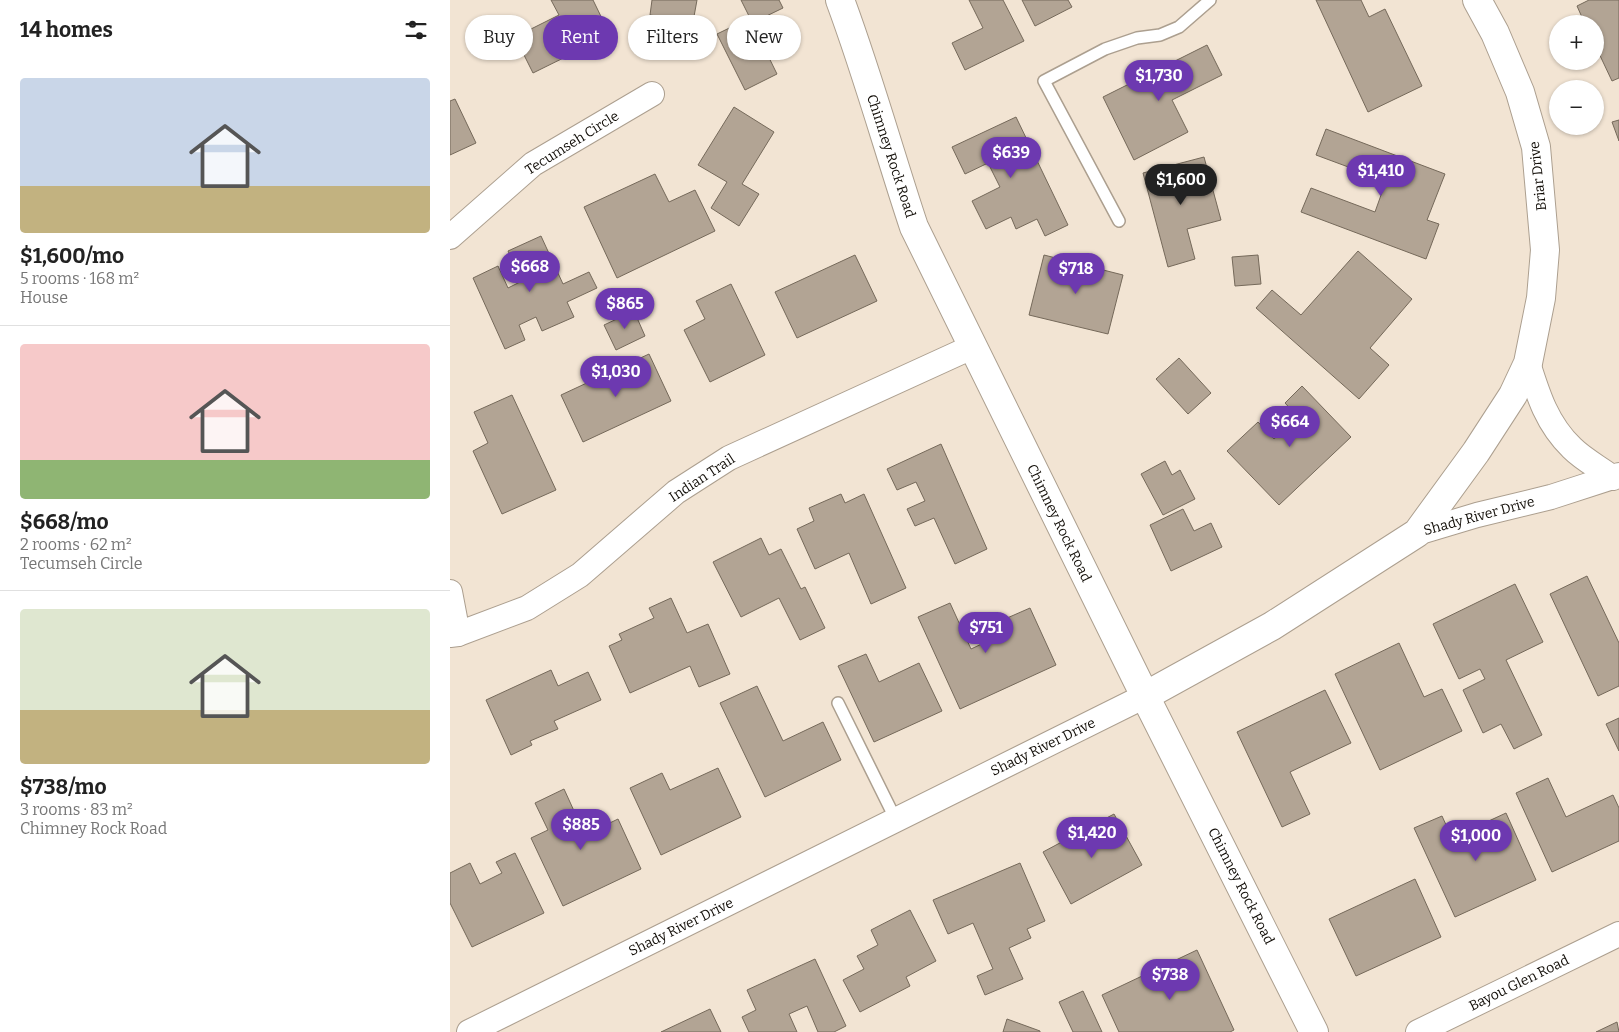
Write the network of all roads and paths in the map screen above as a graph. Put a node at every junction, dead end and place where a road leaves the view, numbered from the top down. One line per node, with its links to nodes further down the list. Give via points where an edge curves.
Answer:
1 (840, 0): 7 (main road, Chimney Rock Road, via 914,227)
2 (1210, 0): 5 (lane, via 1179,27 1105,49 1044,81)
3 (1477, 0): 8 (main road, Briar Drive, via 1520,92 1536,147 1545,250 1541,298)
4 (652, 94): 6 (street, Tecumseh Circle, via 533,164)
5 (1119, 221)
6 (450, 237)
7 (972, 347): 12 (street, Indian Trail, via 729,458 676,492 580,575 527,608); 13 (main road, Chimney Rock Road)
8 (1528, 363): 9 (street, Briar Drive, via 1552,427 1572,449); 10 (main road, Briar Drive, via 1513,395 1486,437)
9 (1616, 476): 10 (street, Shady River Drive)
10 (1417, 533): 13 (main road, Shady River Drive, via 1272,626)
11 (450, 592): 12 (street)
12 (454, 635)
13 (1145, 696): 15 (street, Shady River Drive); 18 (main road, Chimney Rock Road)
14 (838, 703): 15 (lane)
15 (896, 820): 17 (street, Shady River Drive)
16 (1619, 934): 19 (street, Bayou Glen Road)
17 (469, 1032)
18 (1314, 1032)
19 (1418, 1032)

